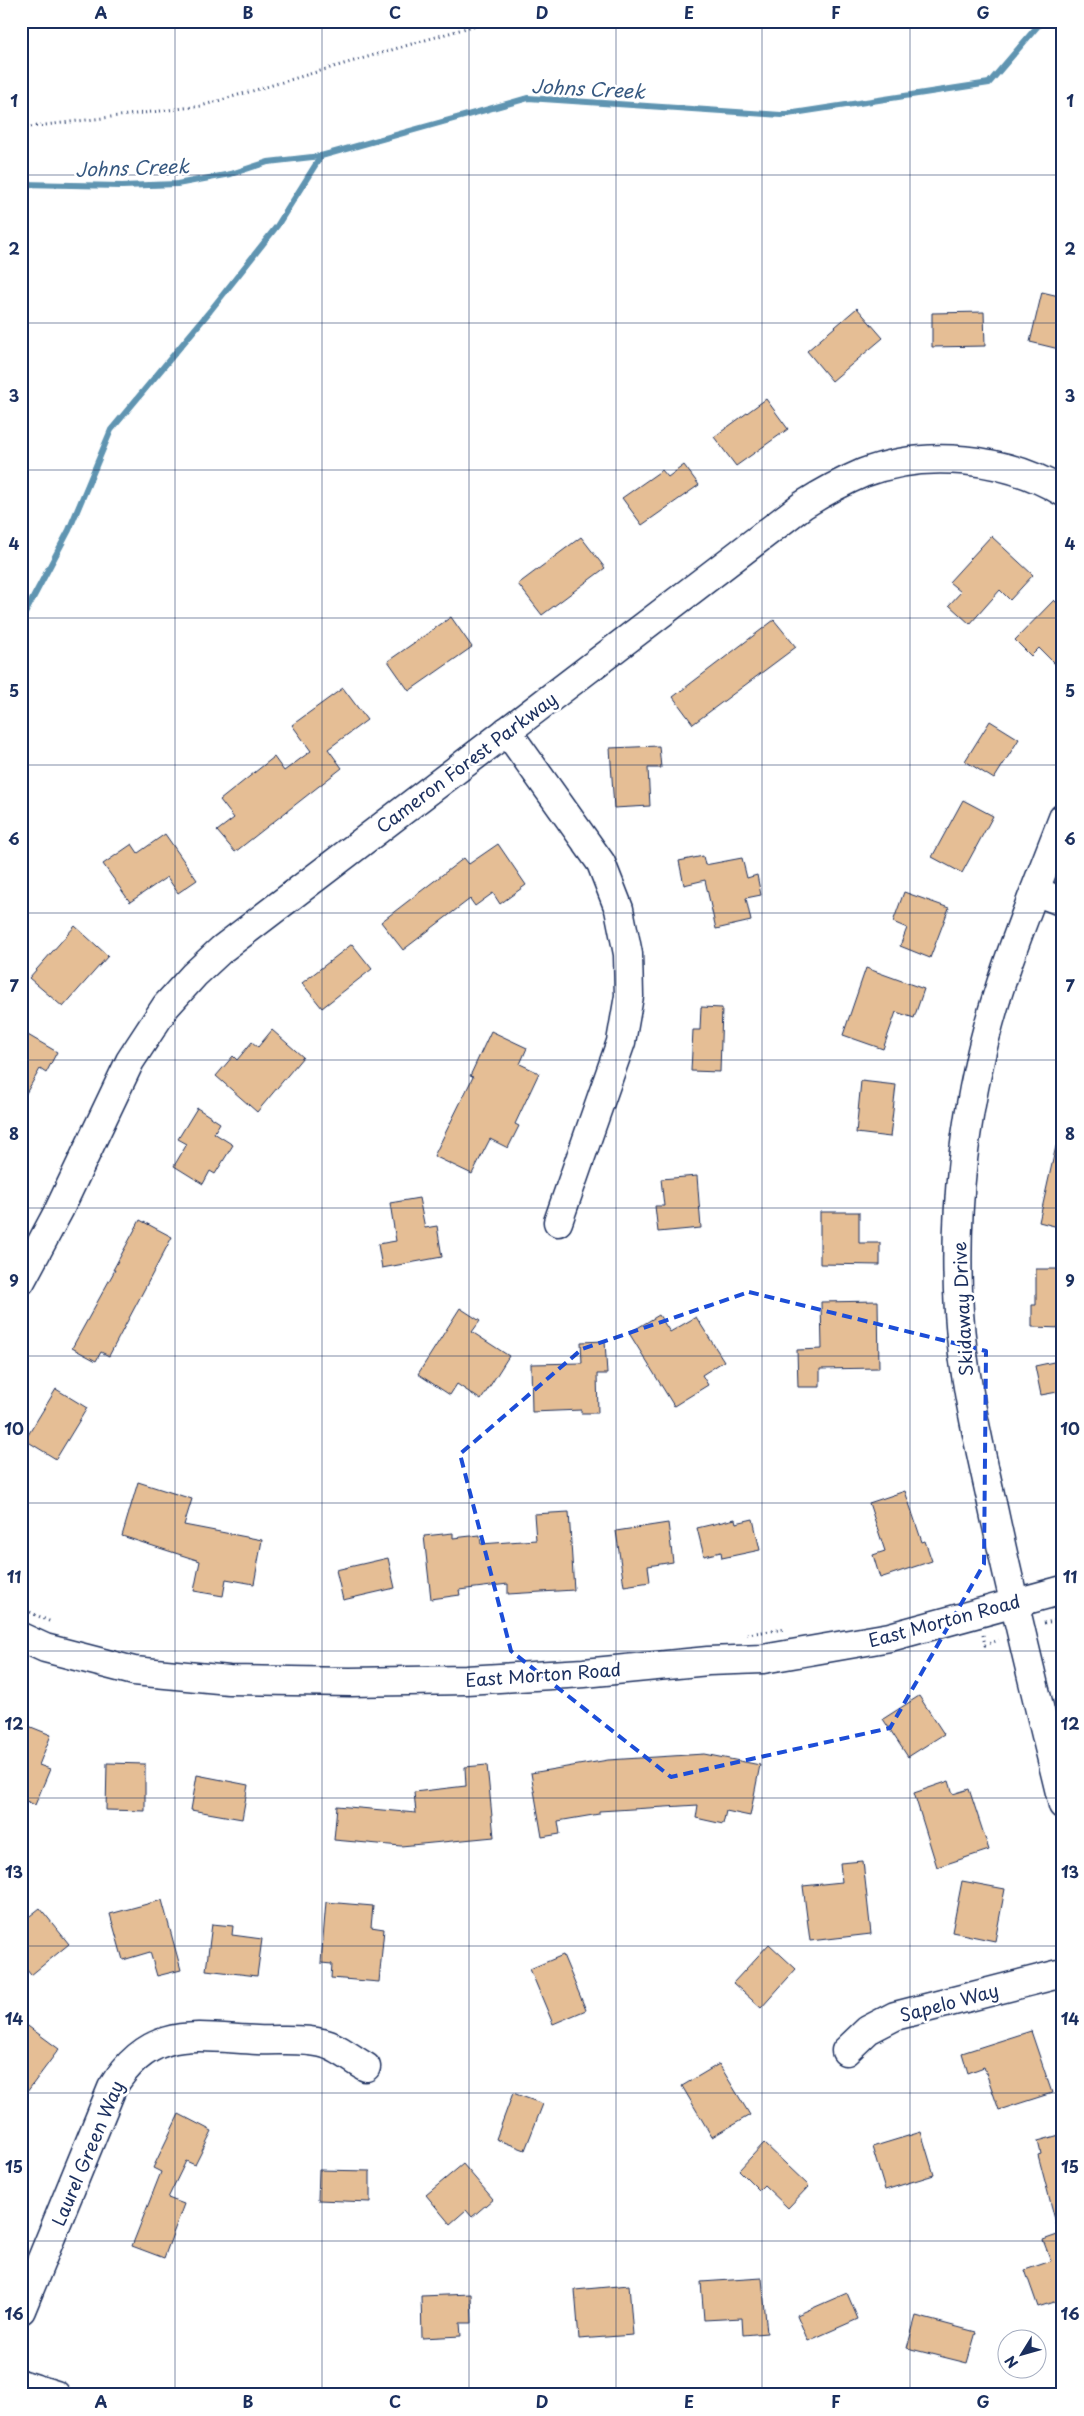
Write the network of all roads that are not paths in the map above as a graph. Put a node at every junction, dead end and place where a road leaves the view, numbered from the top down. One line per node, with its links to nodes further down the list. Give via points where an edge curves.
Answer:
1 (1063, 492): 2 (street, Cameron Forest Parkway, via 1023,473 991,464 958,460 893,465 834,486 803,505)
2 (507, 731): 6 (street, via 600,863 619,909 628,954 629,996 621,1042); 7 (street, Cameron Forest Parkway, via 222,949 188,981 166,1006 130,1061 59,1210)
3 (1063, 818): 4 (street, Skidaway Drive)
4 (1035, 891): 5 (street); 9 (street, Skidaway Drive, via 1000,985 979,1063 964,1147 958,1232 959,1312 967,1390)
5 (1063, 902)
6 (558, 1222)
7 (21, 1281)
8 (1063, 1590): 9 (street, East Morton Road)
9 (1013, 1602): 10 (street, East Morton Road, via 890,1637 763,1659 466,1680 229,1680 134,1671 45,1648); 11 (street, Skidaway Drive)
10 (21, 1637)
11 (1063, 1805)
12 (1063, 1973): 13 (street, Sapelo Way, via 895,2016 868,2030)
13 (846, 2051)
14 (366, 2067): 15 (street, Laurel Green Way, via 323,2043 188,2036 161,2042 137,2056 112,2088)
15 (21, 2310)
16 (21, 2384): 17 (street)
17 (56, 2395)

